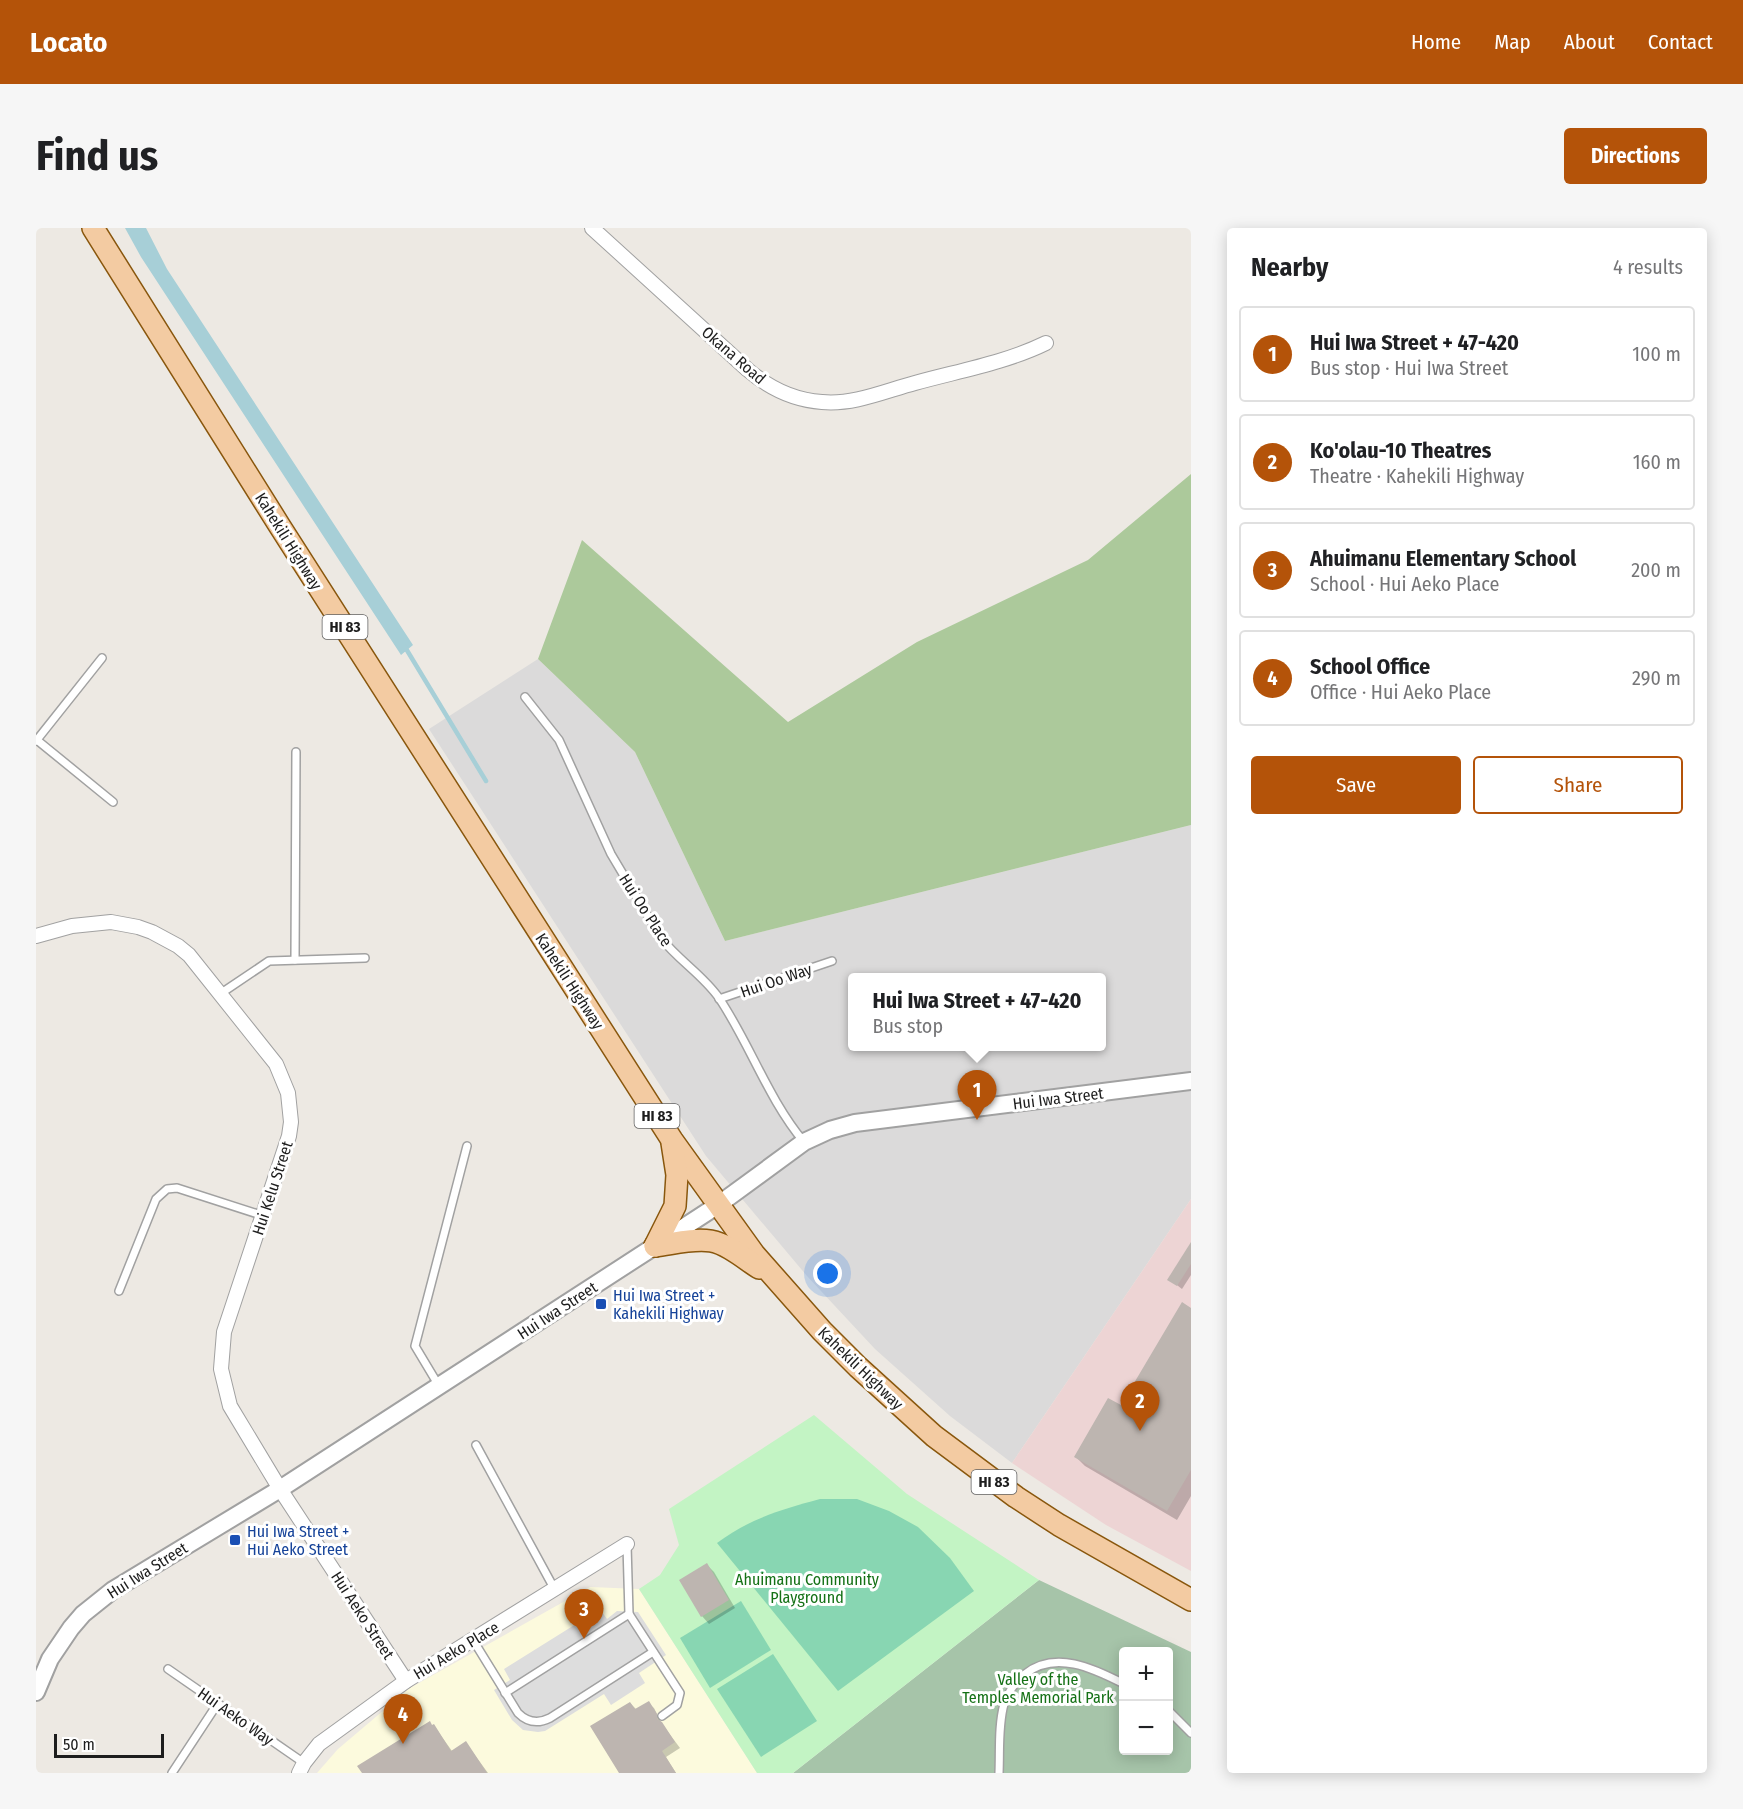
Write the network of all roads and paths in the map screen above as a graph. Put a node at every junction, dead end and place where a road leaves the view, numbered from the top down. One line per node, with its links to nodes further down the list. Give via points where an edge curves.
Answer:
1 (93, 228): 16 (main road, Kahekili Highway / HI 83)
2 (592, 228): 3 (street, Okana Road, via 748,370 769,386 794,397 822,402 858,399 1009,358)
3 (1046, 343)
4 (102, 658): 6 (lane)
5 (525, 697): 14 (lane, Hui Oo Place, via 559,740 611,854 661,938)
6 (36, 740): 8 (lane)
7 (296, 752): 11 (lane)
8 (113, 802)
9 (36, 936): 13 (street, Hui Kelu Street, via 91,923 138,927 165,938 189,956)
10 (365, 958): 11 (lane)
11 (295, 960): 13 (lane, via 265,963)
12 (832, 961): 14 (lane, Hui Oo Way)
13 (220, 994): 20 (street, Hui Kelu Street, via 267,1051 288,1093 290,1136)
14 (719, 999): 17 (lane, Hui Oo Place, via 785,1118)
15 (1191, 1081): 17 (street, Hui Iwa Street, via 855,1124)
16 (672, 1140): 19 (main road, Kahekili Highway / HI 83); 21 (main road, via 675,1206)
17 (804, 1142): 19 (street, Hui Iwa Street)
18 (467, 1146): 24 (lane, via 415,1346)
19 (718, 1205): 21 (street, Hui Iwa Street); 22 (main road, Kahekili Highway / HI 83)
20 (264, 1216): 23 (lane, via 177,1188 162,1191); 26 (street, Hui Kelu Street, via 224,1332 221,1370 230,1406)
21 (655, 1246): 22 (main road, via 711,1241); 24 (street, Hui Iwa Street)
22 (775, 1278): 29 (main road, Kahekili Highway / HI 83, via 858,1367 934,1436 1059,1525)
23 (119, 1291)
24 (439, 1386): 26 (street, Hui Iwa Street)
25 (476, 1445): 28 (lane)
26 (280, 1489): 34 (street, Hui Aeko Street); 36 (street, Hui Iwa Street, via 97,1601 60,1643)
27 (627, 1545): 28 (street, Hui Aeko Place); 30 (lane)
28 (555, 1590): 31 (street, Hui Aeko Place)
29 (1191, 1600)
30 (629, 1614): 32 (lane); 37 (lane)
31 (473, 1640): 34 (street, Hui Aeko Place); 37 (lane)
32 (653, 1652): 37 (lane, via 544,1720 522,1717); 40 (lane, via 680,1697 678,1705)
33 (168, 1669): 38 (lane, Hui Aeko Way)
34 (405, 1681): 42 (street, Hui Aeko Place, via 320,1744)
35 (1119, 1682): 44 (lane, via 1070,1663 1048,1663 1028,1672 1014,1685 1005,1702)
36 (36, 1692)
37 (505, 1693)
38 (218, 1703): 42 (lane, Hui Aeko Way); 43 (lane)
39 (1173, 1715): 41 (lane)
40 (662, 1716)
41 (1191, 1733)
42 (302, 1768)
43 (172, 1773)
44 (999, 1773)

